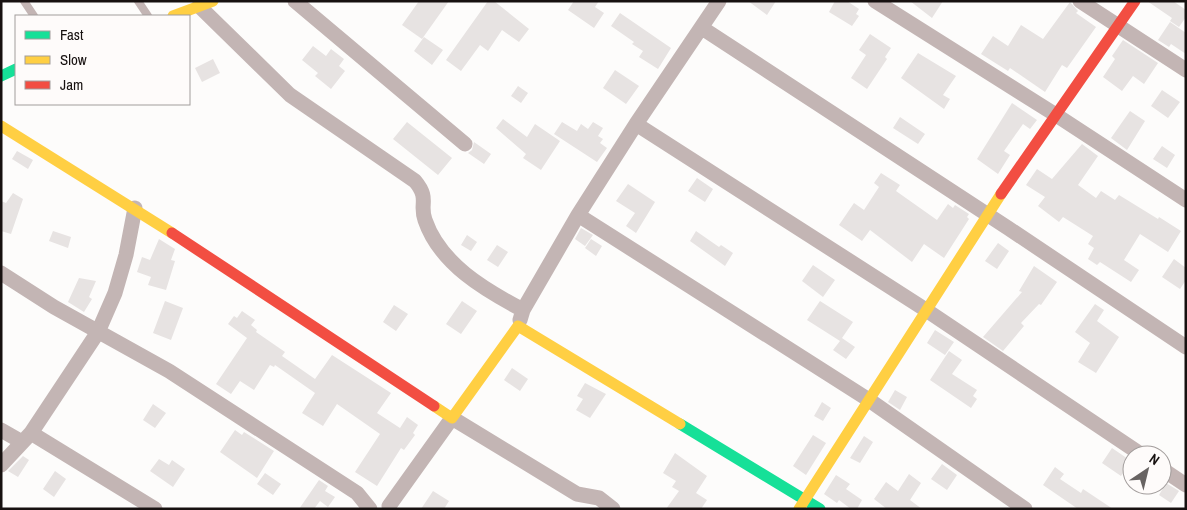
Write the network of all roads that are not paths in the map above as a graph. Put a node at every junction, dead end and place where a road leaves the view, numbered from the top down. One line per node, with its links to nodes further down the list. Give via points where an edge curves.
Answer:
1 (24, 1): 9 (lane)
2 (138, 1): 10 (lane)
3 (295, 1): 20 (street)
4 (720, 1): 13 (street)
5 (874, 1): 17 (street)
6 (1080, 1): 12 (street)
7 (1135, 1): 12 (street)
8 (206, 4): 11 (street); 26 (street, via 290,95 415,181 425,202 424,219 460,272)
9 (33, 15)
10 (147, 15)
11 (176, 15)
12 (1119, 27): 15 (street); 17 (street)
13 (702, 28): 18 (street); 23 (street)
14 (15, 70): 16 (street)
15 (1186, 70)
16 (1, 76)
17 (1056, 115): 21 (street); 23 (street)
18 (636, 124): 24 (street); 27 (street)
19 (1, 126): 22 (street)
20 (465, 144)
21 (1186, 200)
22 (135, 208): 29 (street, via 115,293); 32 (street)
23 (987, 214): 27 (street); 30 (street)
24 (578, 215): 26 (street); 31 (street)
25 (1, 274): 29 (street)
26 (523, 310): 28 (street)
27 (926, 310): 31 (street); 35 (street)
28 (518, 326): 32 (street); 39 (street)
29 (98, 332): 34 (street); 42 (street, via 169,371 357,493)
30 (1186, 347)
31 (869, 400): 39 (street); 45 (street)
32 (452, 418): 40 (street); 43 (street, via 577,494 599,498)
33 (1, 430): 34 (street)
34 (26, 437): 36 (street); 41 (street)
35 (1127, 445)
36 (1, 465)
37 (1172, 476): 38 (street)
38 (1186, 485)
39 (802, 504): 44 (street)
40 (388, 508)
41 (155, 509)
42 (370, 509)
43 (613, 509)
44 (820, 509)
45 (1025, 509)

